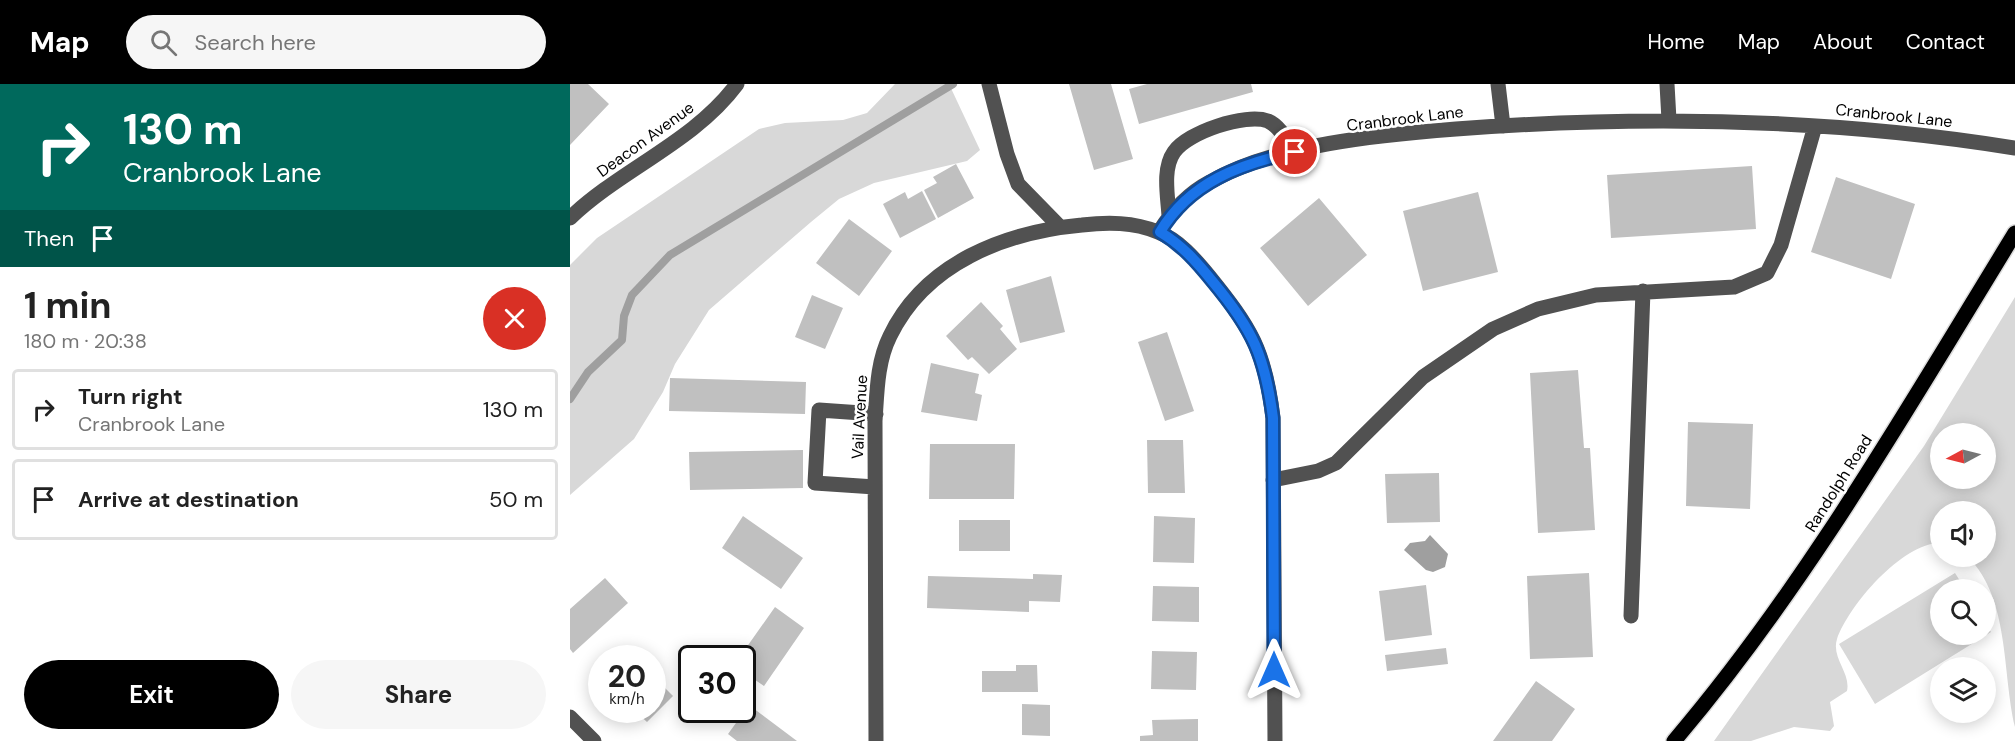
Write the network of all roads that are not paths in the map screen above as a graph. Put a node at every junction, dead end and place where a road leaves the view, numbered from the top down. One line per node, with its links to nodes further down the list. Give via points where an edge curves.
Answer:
1 (737, 84): 11 (street, Deacon Avenue, via 686,133)
2 (989, 84): 12 (street, via 1018,184)
3 (1498, 84): 6 (street)
4 (1667, 84): 5 (street)
5 (1669, 120): 6 (street, Cranbrook Lane); 7 (street, Cranbrook Lane)
6 (1503, 126): 9 (street, Cranbrook Lane, via 1407,133)
7 (1815, 126): 8 (street, Cranbrook Lane); 15 (street, via 1781,245 1767,273 1734,286)
8 (2015, 148)
9 (1295, 152): 10 (street, Cranbrook Lane, via 1248,164 1210,181 1187,196); 10 (street, via 1281,131 1268,122 1240,119 1199,134 1174,152 1166,174)
10 (1169, 216): 13 (street, Cranbrook Lane)
11 (570, 218)
12 (1060, 227): 13 (street, Vail Avenue, via 1126,223); 16 (street, Vail Avenue, via 991,245 956,263 925,286 904,310 889,338 878,372)
13 (1160, 232): 17 (street, via 1194,258 1236,309 1257,345 1269,381)
14 (2015, 233): 24 (main road, Randolph Road, via 1826,537 1756,636)
15 (1643, 291): 17 (street, via 1596,295 1538,309 1493,329 1423,377 1336,463); 19 (street)
16 (876, 414): 18 (street, Vail Avenue); 18 (street, via 819,410 815,483)
17 (1274, 480): 23 (street)
18 (875, 487): 22 (street, Vail Avenue)
19 (1631, 616)
20 (570, 717): 21 (street)
21 (594, 741)
22 (876, 741)
23 (1275, 741)
24 (1674, 741)

